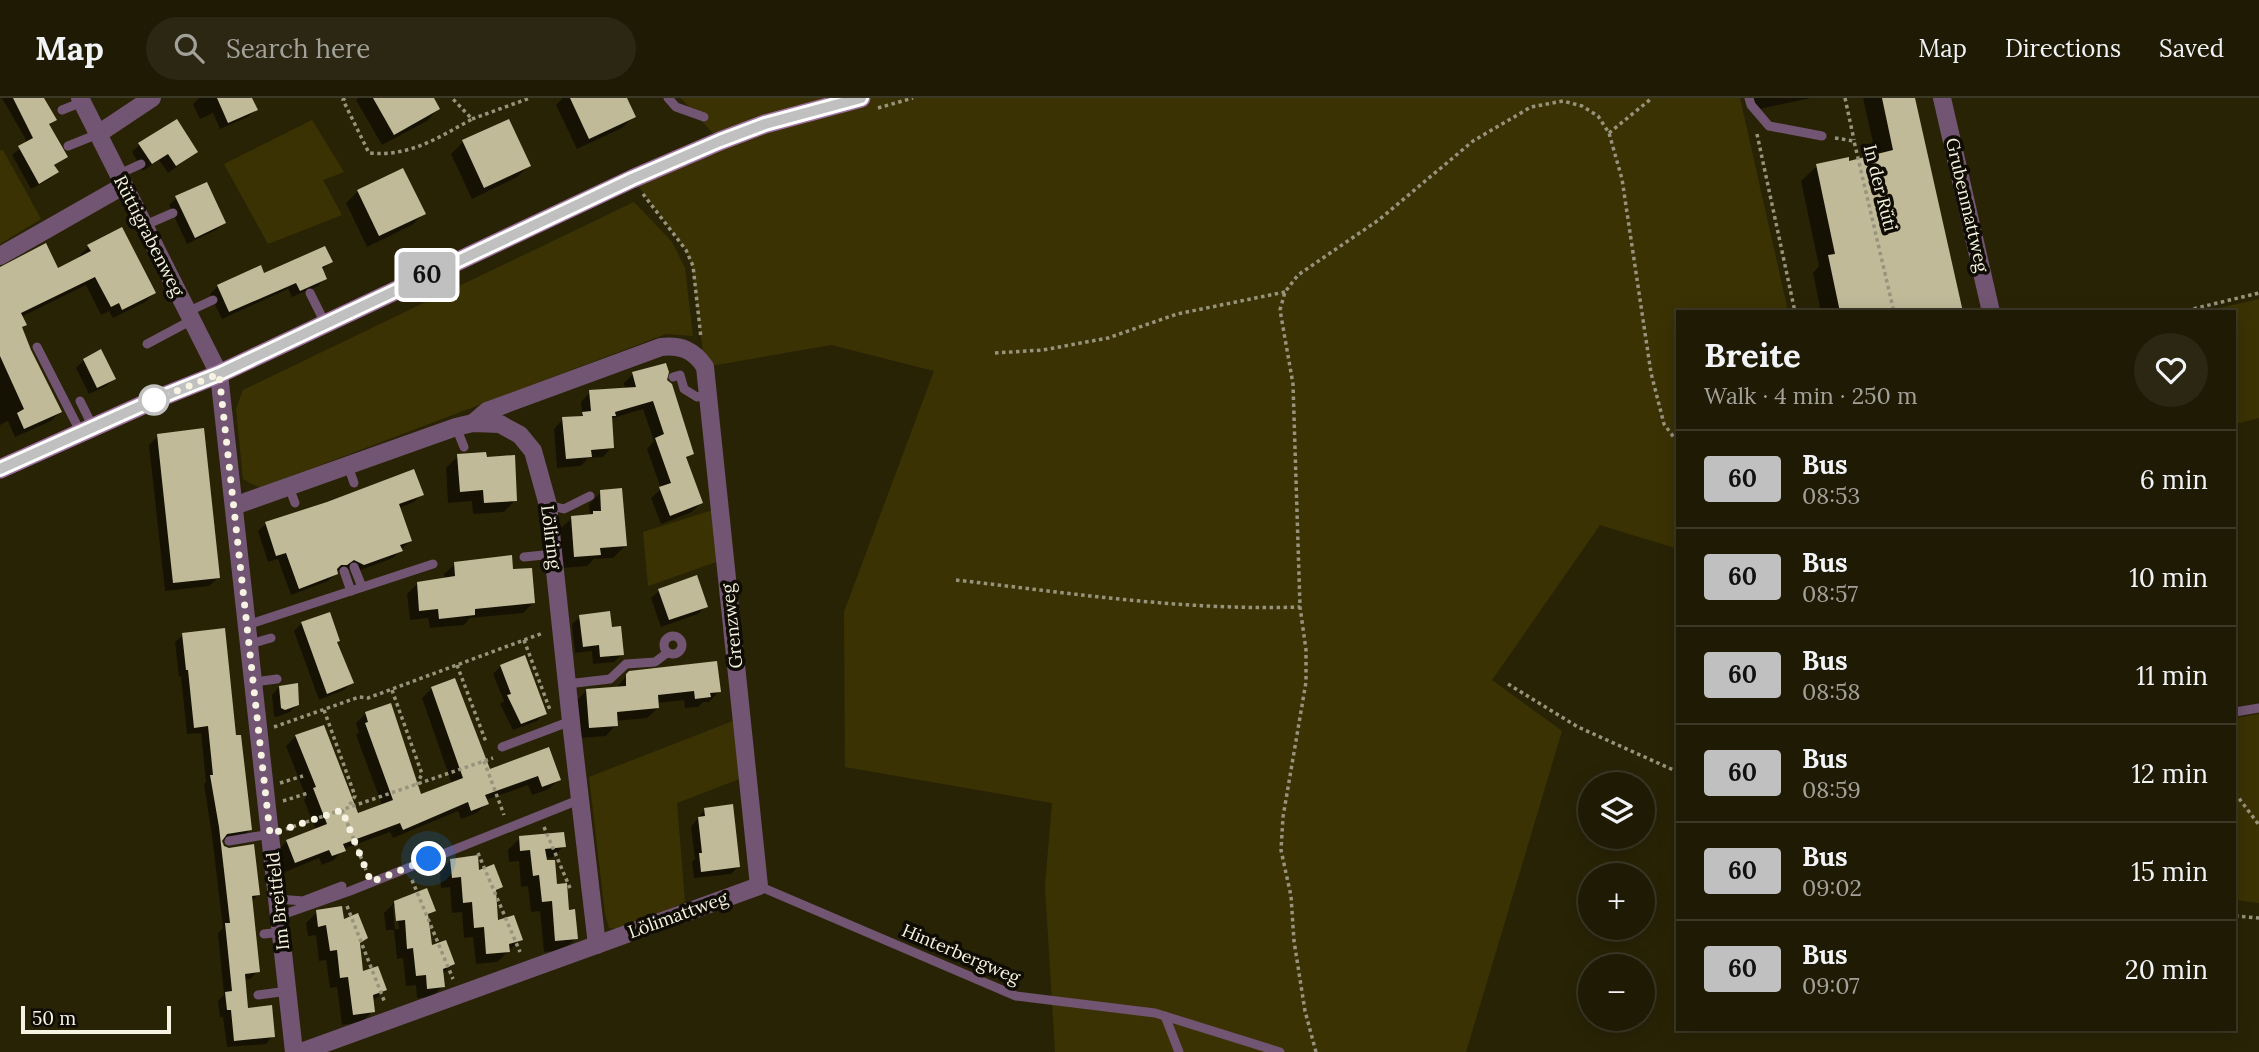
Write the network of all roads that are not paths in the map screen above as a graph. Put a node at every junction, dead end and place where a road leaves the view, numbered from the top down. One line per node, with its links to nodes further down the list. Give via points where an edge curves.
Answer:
1 (152, 98): 9 (street)
2 (668, 98): 8 (lane, via 676,107)
3 (861, 98): 21 (main road, via 765,124 632,179)
4 (1942, 98): 19 (street, Grubenmattweg)
5 (81, 100): 7 (lane); 9 (street, Rüttigrabenweg)
6 (1750, 102): 10 (lane, via 1769,126)
7 (62, 110)
8 (704, 117)
9 (98, 134): 11 (lane); 13 (street, Rüttigrabenweg)
10 (1822, 136)
11 (68, 146)
12 (141, 164): 13 (lane)
13 (120, 180): 15 (street, Rüttigrabenweg); 16 (street)
14 (173, 213): 15 (lane)
15 (143, 226): 20 (street, Rüttigrabenweg)
16 (0, 256)
17 (310, 293): 21 (lane)
18 (213, 300): 20 (lane)
19 (1991, 310)
20 (190, 316): 22 (lane); 24 (street, Rüttigrabenweg)
21 (326, 323): 24 (main road)
22 (147, 344)
23 (37, 347): 29 (lane)
24 (219, 374): 29 (main road); 34 (street, Im Breitfeld)
25 (673, 377): 26 (lane, via 680,375 684,389 697,397)
26 (708, 395): 28 (street, Grenzweg, via 699,358 688,349 661,347 486,411); 56 (street, Grenzweg, via 703,417)
27 (80, 401): 29 (lane)
28 (464, 425): 30 (lane); 33 (street, Löliring, via 500,424 520,435 533,451); 34 (street, Löliring, via 351,475 292,495)
29 (87, 430): 31 (main road)
30 (464, 447)
31 (0, 469)
32 (590, 496): 33 (lane, via 564,509)
33 (548, 505): 35 (street, Löliring)
34 (234, 506): 42 (street, Im Breitfeld)
35 (554, 554): 36 (lane); 48 (street, Löliring)
36 (524, 557)
37 (433, 565): 40 (lane)
38 (354, 567): 40 (lane)
39 (344, 571): 41 (lane)
40 (362, 587): 41 (lane)
41 (351, 591): 42 (lane)
42 (247, 625): 44 (street, Im Breitfeld)
43 (271, 638): 44 (lane)
44 (250, 644): 47 (street, Im Breitfeld)
45 (667, 653): 48 (lane, via 655,662 626,664 610,678)
46 (277, 679): 47 (lane)
47 (254, 681): 54 (street, Im Breitfeld)
48 (567, 684): 51 (street, Löliring)
49 (2259, 708): 50 (lane)
50 (2236, 712)
51 (563, 724): 52 (lane); 53 (street, Löliring)
52 (501, 751)
53 (581, 799): 57 (lane); 59 (street, Löliring)
54 (270, 834): 55 (lane); 58 (street, Im Breitfeld)
55 (229, 841)
56 (760, 886): 59 (street, Lölimattweg); 62 (lane, Hinterbergweg, via 1016,996)
57 (342, 890): 58 (lane); 58 (lane)
58 (274, 910): 60 (street, Im Breitfeld)
59 (597, 945): 64 (street, Lölimattweg)
60 (288, 991): 61 (lane); 63 (street, Im Breitfeld)
61 (258, 995)
62 (1165, 1016): 65 (lane); 66 (lane, Hinterbergweg)
63 (294, 1052)
64 (301, 1052)
65 (1179, 1052)
66 (1280, 1052)

